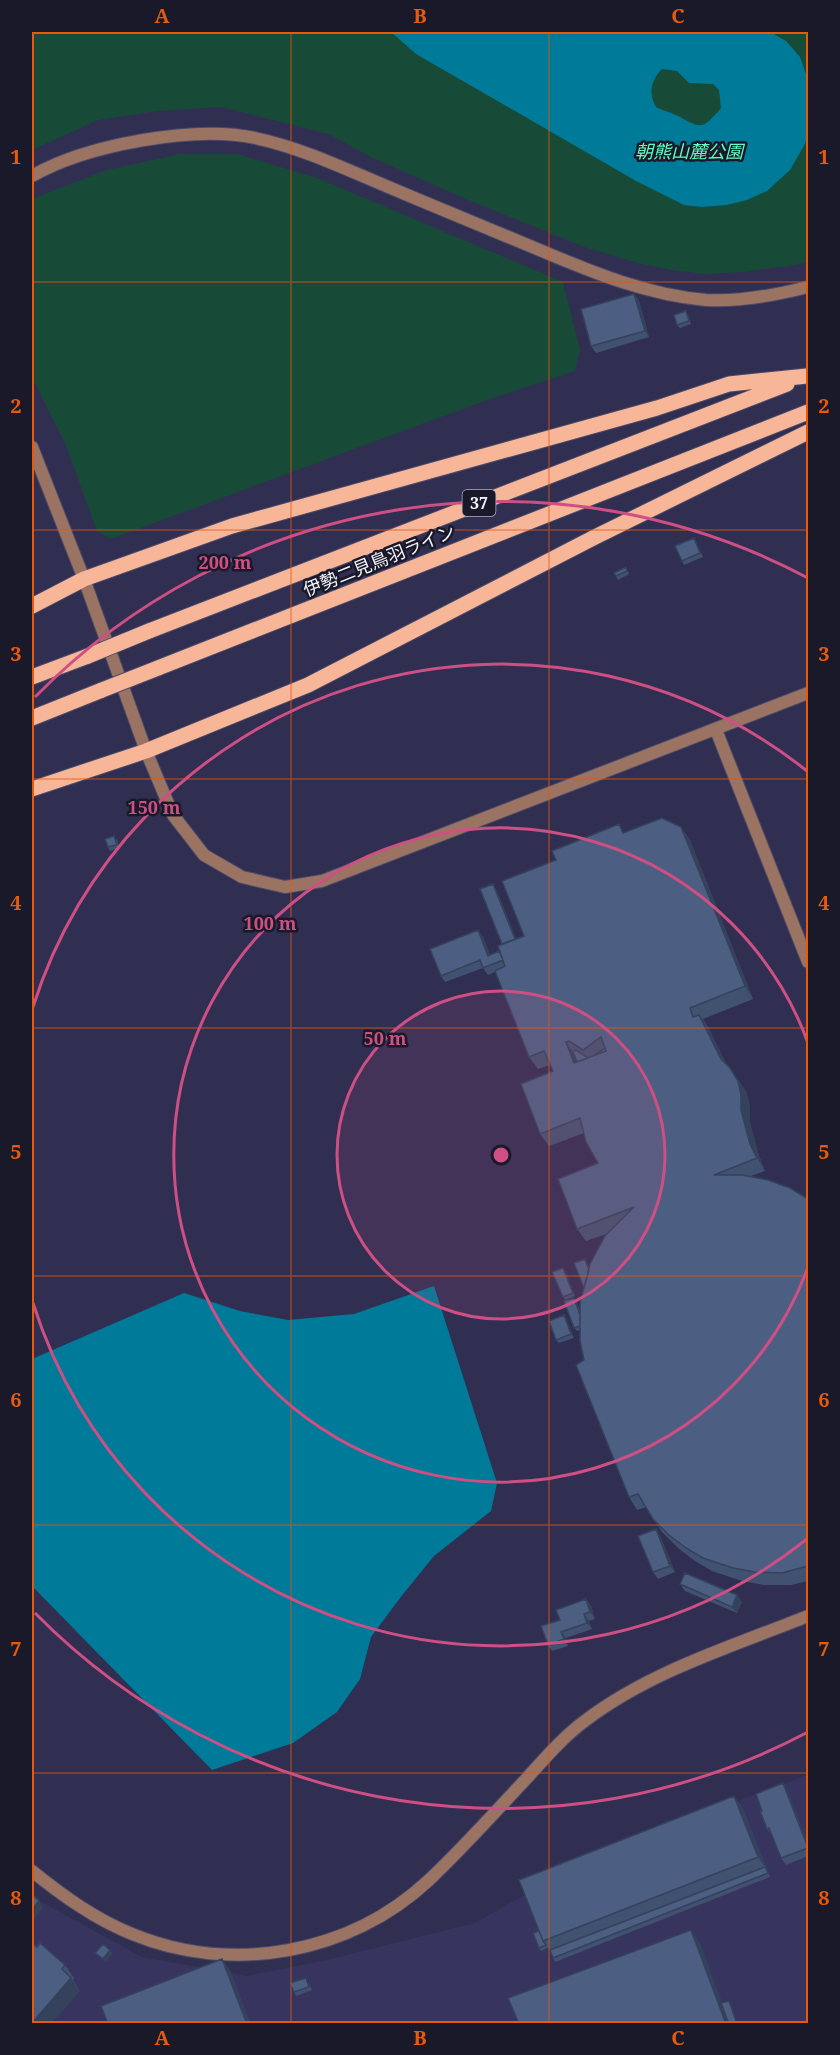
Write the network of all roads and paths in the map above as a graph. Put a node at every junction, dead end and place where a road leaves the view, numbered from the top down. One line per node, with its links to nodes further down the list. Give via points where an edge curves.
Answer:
1 (32, 176): 2 (street, via 49,166 122,144 198,134 255,138 317,157 640,288 706,300 771,296)
2 (808, 287)
3 (808, 375): 7 (main road, via 729,384 634,415 232,526); 9 (main road, 伊勢二見鳥羽ライン / 37, bridge)
4 (808, 412): 11 (main road, 伊勢二見鳥羽ライン / 37, bridge)
5 (808, 432): 13 (main road, via 308,686)
6 (32, 447): 7 (street)
7 (84, 579): 8 (main road); 13 (street)
8 (32, 606)
9 (32, 677)
10 (808, 693): 12 (street)
11 (32, 718)
12 (716, 730): 13 (street, via 322,881 285,887 242,877 204,855 173,815); 15 (street)
13 (146, 751): 14 (main road)
14 (32, 789)
15 (808, 962)
16 (808, 1616): 17 (street, via 674,1670 622,1696 584,1721 408,1898 361,1928 332,1940 259,1954 216,1956 168,1946 97,1918)
17 (32, 1871)

